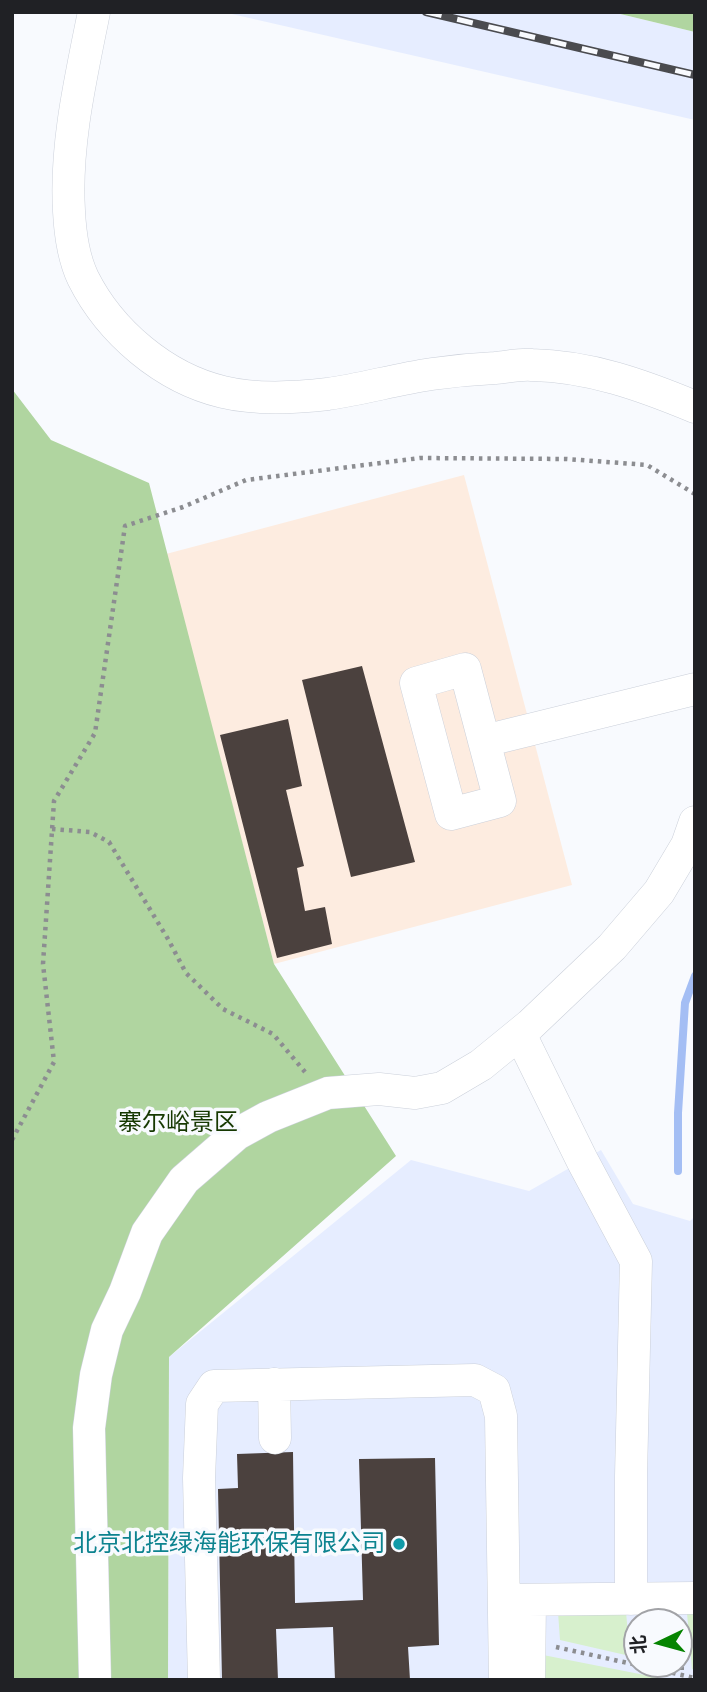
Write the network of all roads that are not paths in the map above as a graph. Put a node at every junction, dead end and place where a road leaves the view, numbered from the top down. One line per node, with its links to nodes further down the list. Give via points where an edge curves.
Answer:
1 (94, 12): 2 (street, via 72,138 69,212 73,243 83,277 99,303 117,327 164,368 221,392 283,397 329,394 464,370 566,367 621,379)
2 (695, 407)
3 (695, 689): 4 (street)
4 (484, 741)
5 (695, 822): 6 (street, via 659,892 612,947)
6 (520, 1034): 10 (street, via 636,1261); 12 (street, via 442,1088 415,1094 379,1089 328,1093 268,1117 237,1134 184,1180 147,1233 107,1330 89,1428)
7 (274, 1384): 8 (street); 11 (street, via 475,1380 494,1390 501,1416); 13 (street, via 214,1387 202,1404 199,1478)
8 (275, 1438)
9 (687, 1598): 10 (street)
10 (631, 1599): 11 (street)
11 (517, 1600): 14 (street); 15 (street)
12 (95, 1680)
13 (204, 1680)
14 (505, 1680)
15 (530, 1680)

